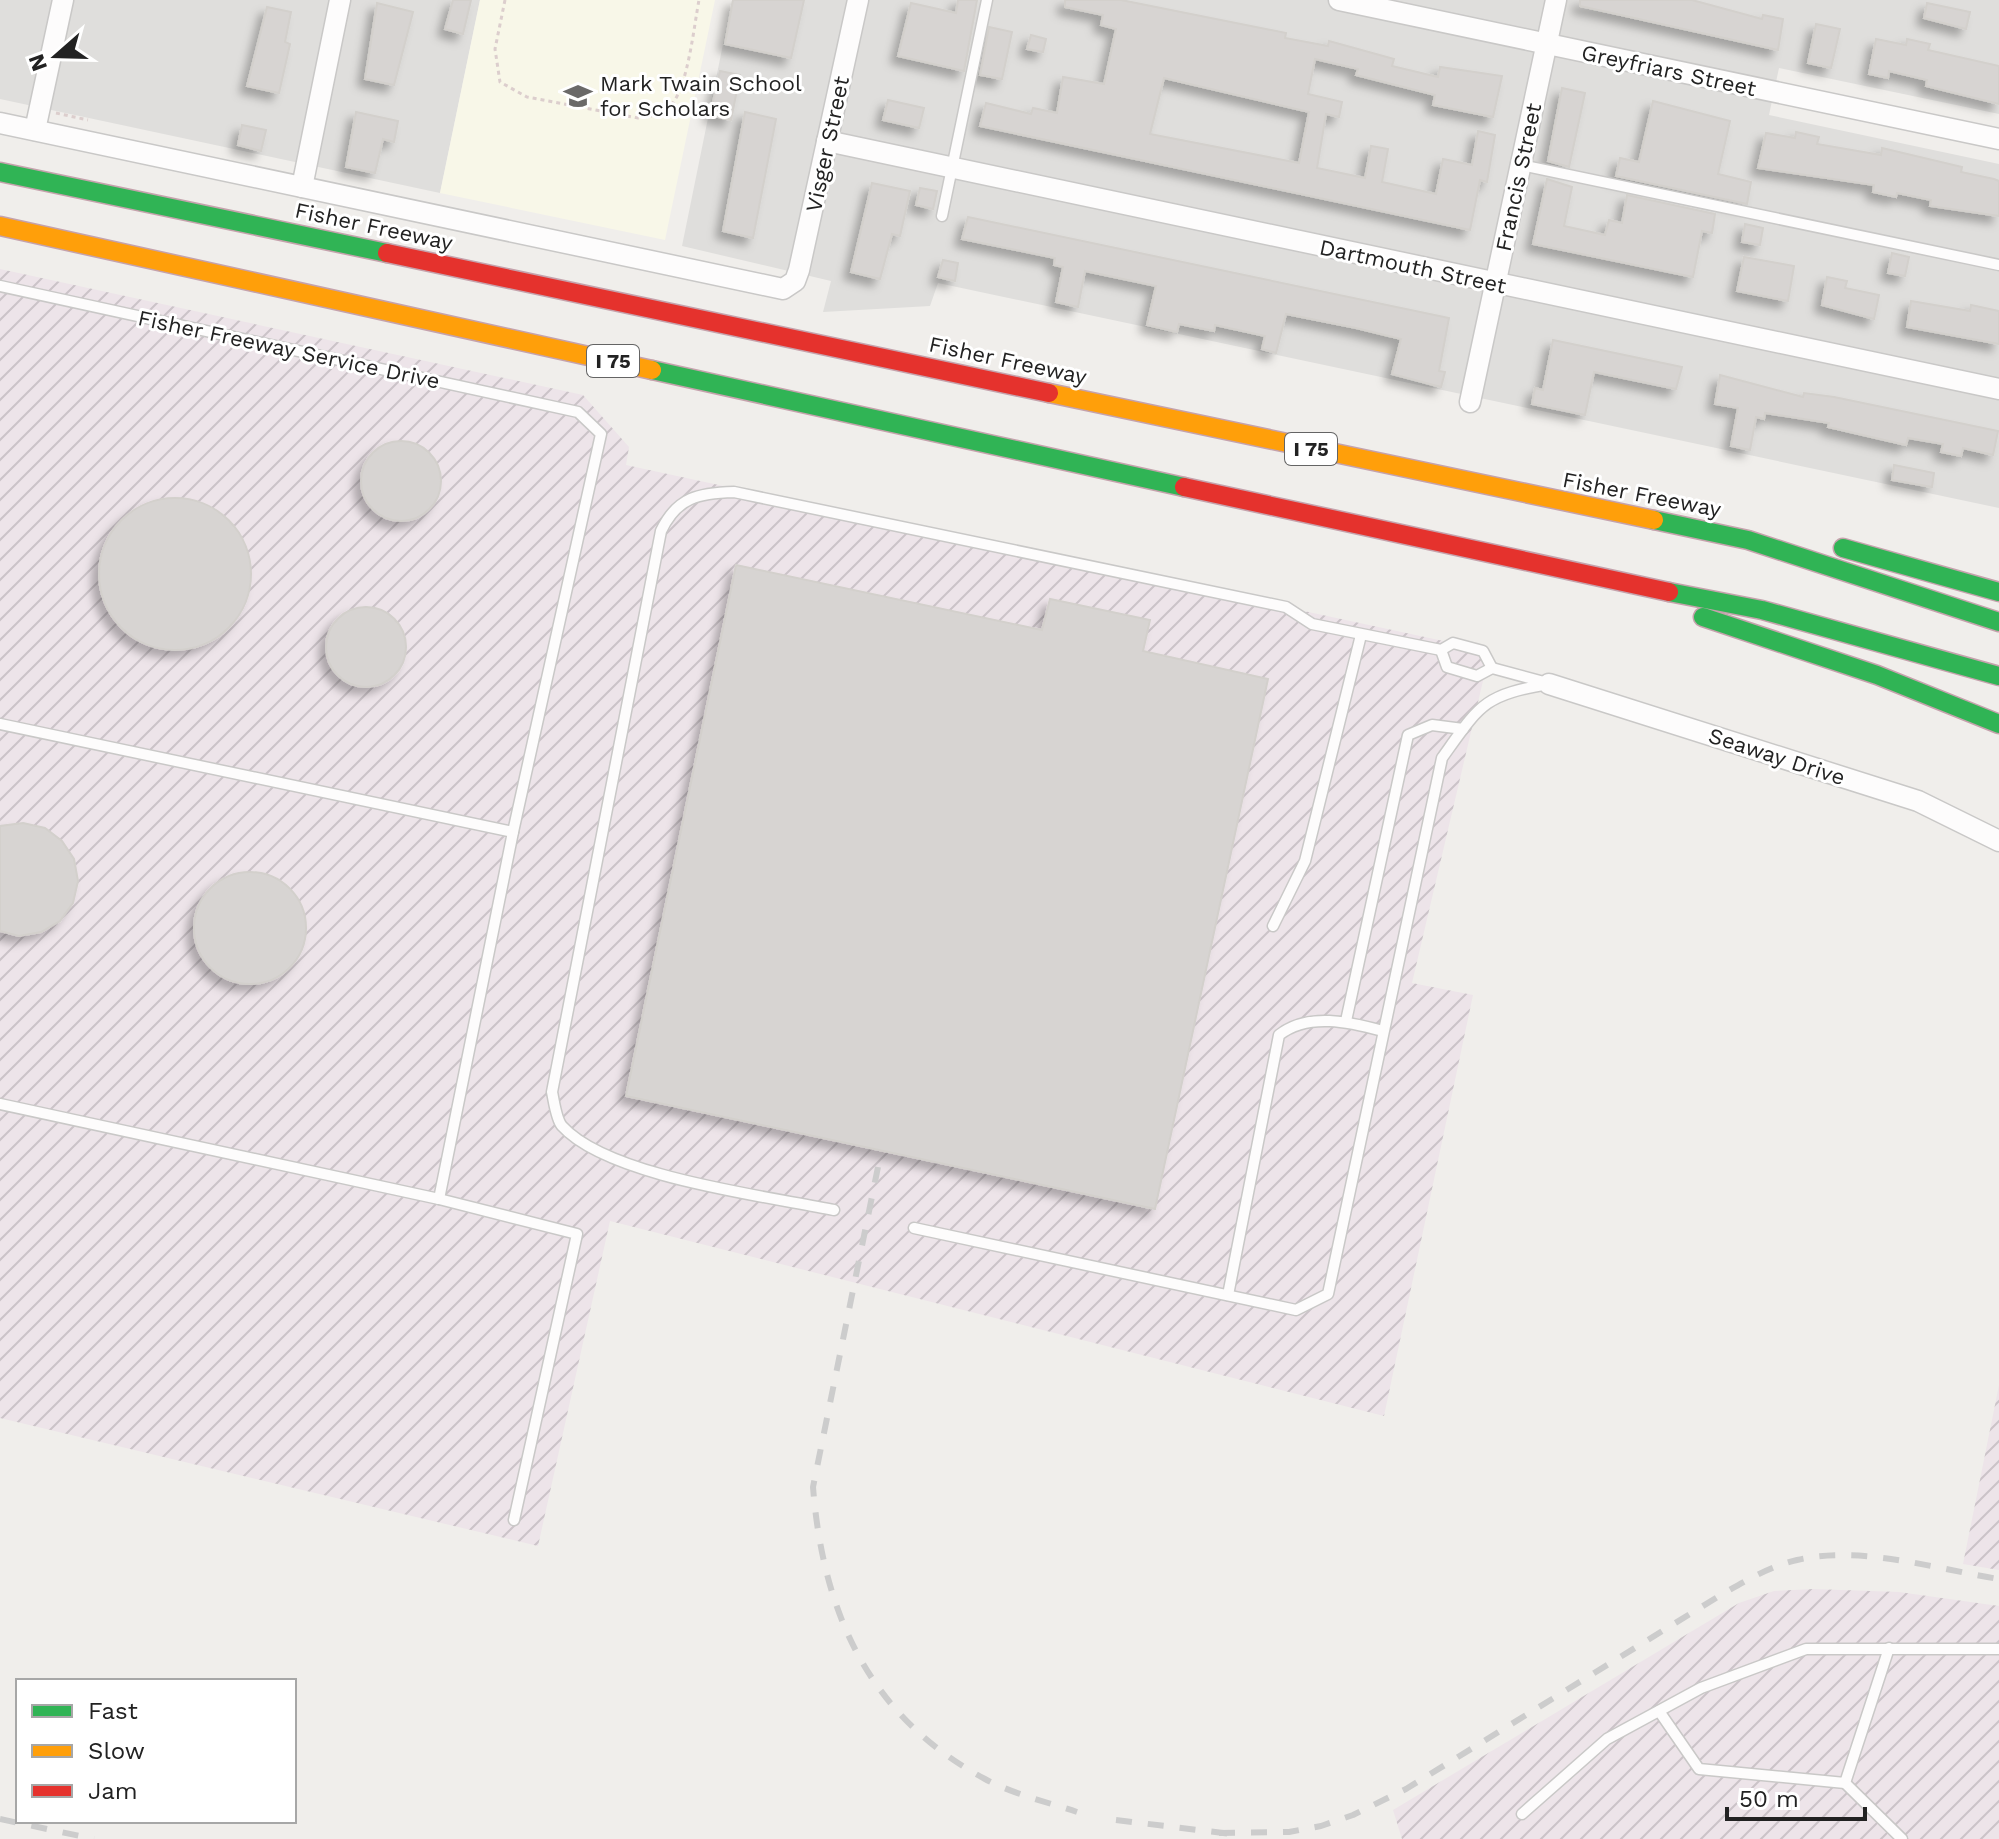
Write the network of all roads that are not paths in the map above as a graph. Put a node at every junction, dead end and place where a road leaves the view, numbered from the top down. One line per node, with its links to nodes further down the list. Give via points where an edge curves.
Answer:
1 (63, 0): 9 (street)
2 (340, 0): 15 (street)
3 (858, 0): 11 (street, Visger Street)
4 (987, 0): 13 (lane)
5 (1339, 0): 7 (street, Greyfriars Street)
6 (1556, 0): 7 (street, Francis Street)
7 (1546, 44): 10 (street, Greyfriars Street); 12 (street, Francis Street)
8 (0, 123): 9 (street)
9 (35, 130): 15 (street)
10 (1999, 139)
11 (827, 141): 13 (street, Dartmouth Street); 15 (street, Visger Street, via 799,270 791,286 774,289)
12 (1521, 165): 18 (lane); 19 (street, Francis Street)
13 (953, 168): 16 (lane); 19 (street, Dartmouth Street)
14 (0, 172): 23 (highway, Fisher Freeway / I 75)
15 (302, 187)
16 (942, 216)
17 (0, 226): 24 (highway, I 75)
18 (1999, 265)
19 (1495, 284): 21 (street, Dartmouth Street); 22 (street, Francis Street)
20 (0, 286): 35 (lane, Fisher Freeway Service Drive, via 578,412 601,434)
21 (1999, 389)
22 (1470, 402)
23 (1748, 540): 25 (highway, via 1800,538); 26 (highway, Fisher Freeway / I 75)
24 (1588, 576): 30 (highway, I 75, via 1762,610); 33 (highway, via 1877,675)
25 (1999, 592)
26 (1999, 622)
27 (1361, 635): 28 (lane); 37 (lane, via 1305,861); 42 (lane, via 1312,624 1286,607 734,492 699,493 667,518 552,1092 560,1125 600,1154 681,1178)
28 (1441, 650): 29 (lane, via 1453,643 1483,651); 29 (lane, via 1447,667 1477,676)
29 (1492, 668): 31 (lane)
30 (1999, 676)
31 (1549, 684): 34 (lane, via 1504,692); 36 (street, Seaway Drive, via 1918,801)
32 (0, 724): 35 (lane)
33 (1999, 724)
34 (1463, 729): 38 (lane, via 1432,725 1408,735); 39 (lane, via 1442,758)
35 (513, 832): 41 (lane)
36 (1999, 841)
37 (1273, 926)
38 (1346, 1021): 39 (lane); 44 (lane, via 1293,1024 1279,1035)
39 (1383, 1031): 44 (lane, via 1328,1294 1296,1310)
40 (0, 1104): 41 (lane)
41 (439, 1199): 45 (lane, via 577,1234)
42 (834, 1210)
43 (914, 1228): 44 (lane)
44 (1228, 1295)
45 (514, 1520)
46 (1889, 1648): 47 (lane); 48 (lane, via 1806,1649 1701,1688); 49 (lane)
47 (1999, 1649)
48 (1659, 1711): 49 (lane, via 1699,1769); 50 (lane, via 1607,1739)
49 (1845, 1783): 51 (lane)
50 (1522, 1814)
51 (1902, 1839)

